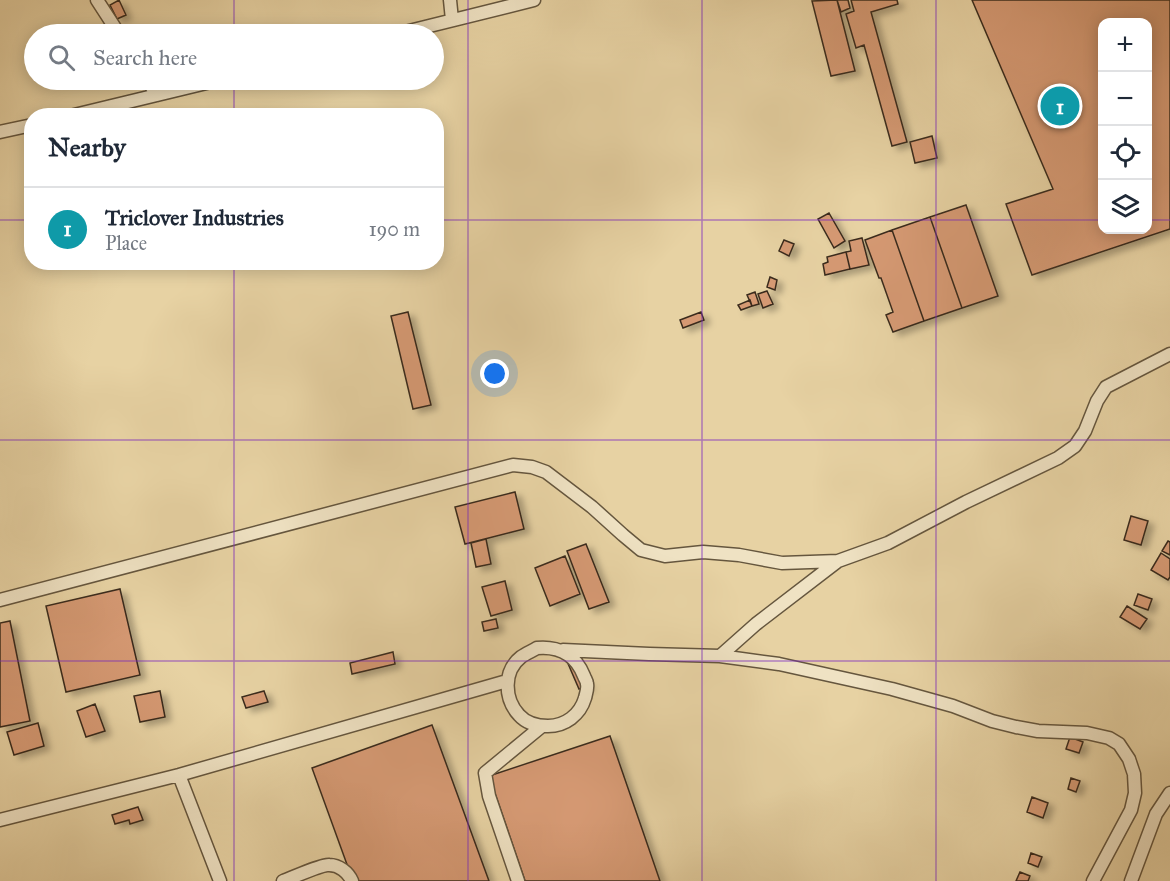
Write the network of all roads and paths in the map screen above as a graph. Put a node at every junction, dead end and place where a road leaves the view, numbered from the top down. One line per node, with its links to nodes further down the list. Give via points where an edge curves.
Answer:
1 (97, 0): 5 (lane)
2 (450, 0): 4 (lane)
3 (534, 0): 4 (lane)
4 (452, 20): 6 (lane)
5 (113, 24)
6 (436, 24)
7 (153, 90): 9 (lane)
8 (177, 90): 9 (lane)
9 (156, 95): 10 (lane)
10 (103, 108)
11 (24, 126): 12 (lane)
12 (0, 132)
13 (1170, 354): 14 (lane, via 1106,387 1075,446 1058,458 888,543)
14 (838, 561): 15 (lane, via 782,563 703,552 653,554 641,550 546,472 513,465); 17 (lane)
15 (0, 600)
16 (559, 650): 17 (lane); 18 (lane, via 537,648 520,658); 19 (lane, via 580,666 588,686 577,714 567,722)
17 (720, 656): 27 (lane, via 779,663 892,689 1016,727 1087,733 1119,744 1134,774 1135,793 1131,810)
18 (507, 681): 19 (lane, via 512,706 519,716); 20 (lane)
19 (542, 726): 26 (lane, via 485,773)
20 (179, 775): 22 (lane); 23 (lane)
21 (1170, 793): 28 (lane, via 1156,814)
22 (0, 820)
23 (220, 881)
24 (283, 881): 25 (lane, via 328,864 342,868)
25 (351, 881)
26 (518, 881)
27 (1093, 881)
28 (1131, 881)

